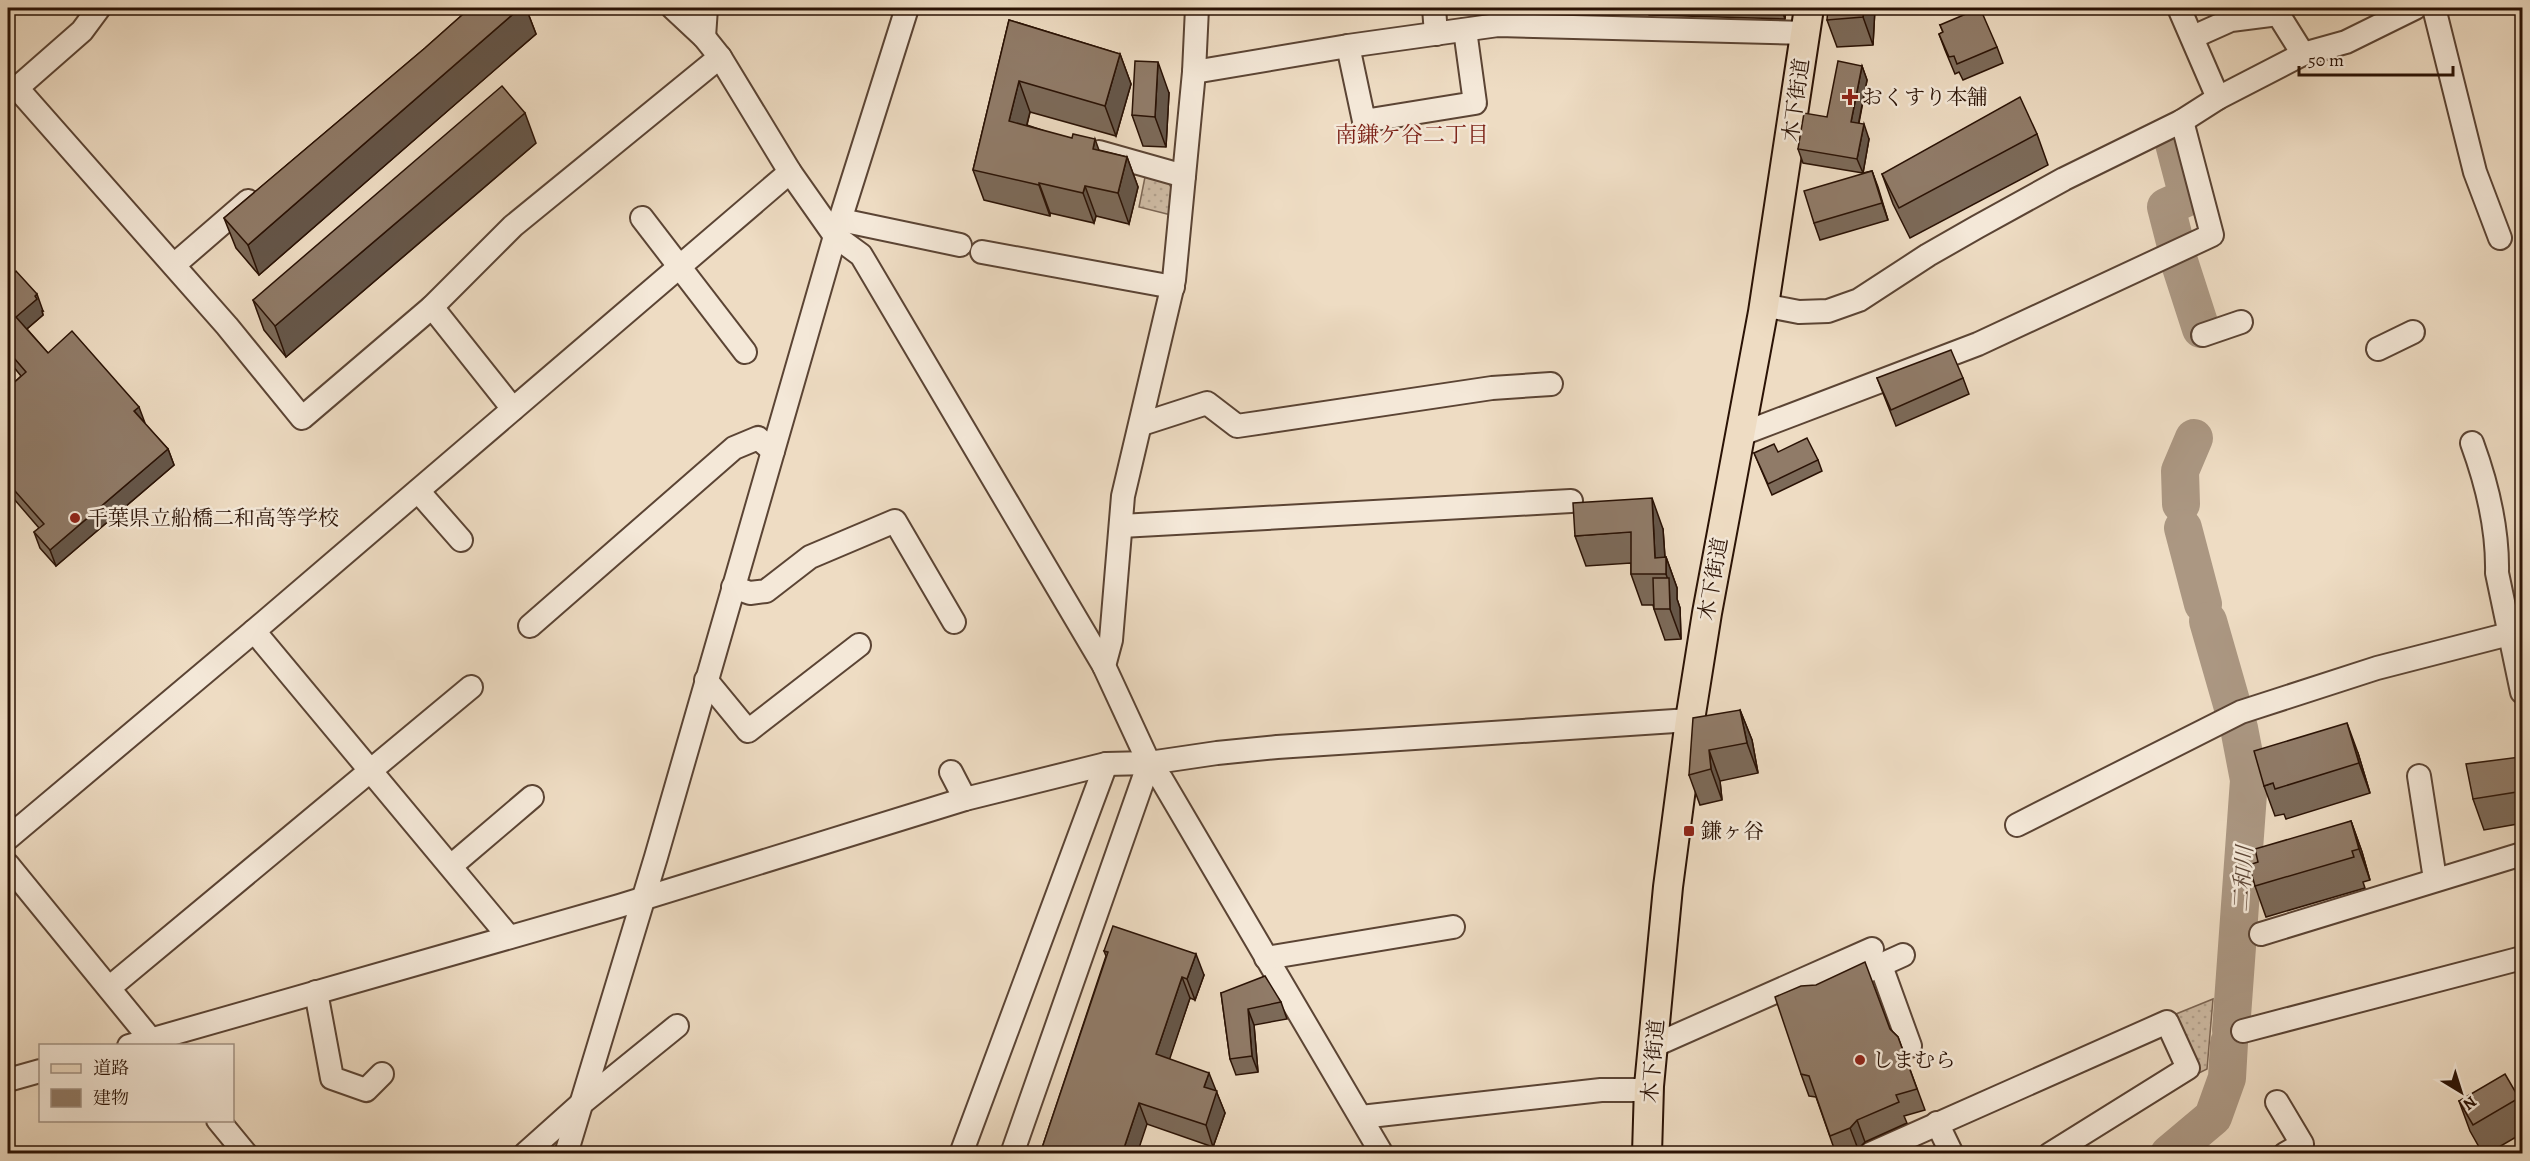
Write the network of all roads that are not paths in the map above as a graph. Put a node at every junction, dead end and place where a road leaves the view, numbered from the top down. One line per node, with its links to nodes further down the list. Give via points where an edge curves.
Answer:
1 (673, 8): 15 (street)
2 (706, 8): 15 (street)
3 (907, 8): 28 (street)
4 (1197, 8): 19 (street)
5 (1434, 8): 13 (street)
6 (2179, 8): 14 (street)
7 (2415, 8): 17 (street, via 2346,42)
8 (2434, 8): 29 (street, via 2475,172)
9 (96, 9): 20 (street, via 82,31)
10 (2278, 11): 14 (street, via 2231,20); 17 (street)
11 (1808, 20): 12 (street, via 1498,25); 35 (main road, 木下街道)
12 (1465, 30): 13 (street); 16 (street, via 1475,103 1364,121)
13 (1436, 34): 16 (street)
14 (2198, 35): 21 (street)
15 (704, 37): 18 (street)
16 (1348, 46): 19 (street)
17 (2303, 54): 21 (street)
18 (720, 57): 24 (street); 36 (street, via 513,226)
19 (1194, 72): 25 (street)
20 (12, 92): 32 (street)
21 (2216, 93): 22 (street)
22 (2172, 126): 35 (street, via 1977,227 1859,300 1828,311 1799,312); 45 (street, via 2212,235 1978,344)
23 (1080, 147): 25 (street)
24 (790, 172): 28 (street); 33 (street)
25 (1184, 176): 34 (street)
26 (262, 189): 32 (street)
27 (642, 218): 33 (street)
28 (838, 228): 30 (street); 47 (street); 58 (street, via 861,255)
29 (2500, 238)
30 (960, 245)
31 (982, 252): 34 (street)
32 (174, 265): 36 (street, via 302,418)
33 (679, 265): 41 (street); 43 (street)
34 (1173, 287): 44 (street)
35 (1763, 305): 45 (main road, 木下街道)
36 (432, 307): 43 (street)
37 (2241, 322): 39 (street)
38 (2413, 332): 40 (street)
39 (2203, 335)
40 (2378, 349)
41 (745, 352)
42 (1551, 384): 44 (street, via 1492,388 1237,426 1207,403)
43 (513, 409): 48 (street)
44 (1142, 424): 50 (street, via 1123,496)
45 (1739, 435): 62 (main road, 木下街道)
46 (2472, 442): 56 (street, via 2489,499)
47 (773, 451): 52 (street); 54 (street, via 758,438 734,448)
48 (418, 491): 51 (street); 55 (street)
49 (1571, 501): 50 (street)
50 (1121, 526): 58 (street, via 1111,640)
51 (461, 540)
52 (733, 587): 53 (street, via 750,593 766,591 810,557 895,521); 59 (street)
53 (954, 622)
54 (530, 626)
55 (254, 631): 65 (street); 71 (street)
56 (2509, 634): 61 (street); 70 (street, via 2377,668 2241,712)
57 (859, 645): 59 (street, via 748,730)
58 (1104, 666): 63 (street)
59 (706, 680): 76 (street)
60 (471, 687): 65 (street)
61 (2523, 692)
62 (1690, 720): 63 (street, via 1277,747); 90 (main road, 木下街道, via 1669,877)
63 (1149, 763): 64 (street); 81 (street); 104 (street)
64 (1106, 764): 69 (street); 103 (street)
65 (371, 771): 74 (street); 84 (street)
66 (951, 772): 69 (street)
67 (2419, 776): 75 (street)
68 (532, 797): 74 (street)
69 (965, 799): 76 (street)
70 (2017, 825)
71 (8, 837)
72 (2523, 854): 75 (street)
73 (8, 865): 84 (street)
74 (451, 866): 79 (street)
75 (2435, 879): 78 (street)
76 (643, 898): 79 (street); 96 (street)
77 (1453, 927): 81 (street)
78 (2261, 934)
79 (509, 937): 85 (street)
80 (1903, 955): 82 (street)
81 (1266, 958): 97 (street)
82 (1876, 958): 89 (street); 90 (street, via 1818,994 1773,994)
83 (2523, 958): 87 (street)
84 (109, 988): 88 (street)
85 (316, 992): 88 (street); 92 (street, via 332,1078 366,1090)
86 (676, 1026): 96 (street)
87 (2243, 1031)
88 (153, 1042)
89 (1910, 1046)
90 (1653, 1047): 94 (main road, 木下街道)
91 (39, 1071): 93 (street)
92 (382, 1074)
93 (8, 1080)
94 (1649, 1086): 97 (street); 106 (main road, 木下街道)
95 (2277, 1102): 110 (street, via 2302,1144)
96 (582, 1103): 101 (street); 102 (street)
97 (1361, 1117): 105 (street)
98 (220, 1122): 100 (street)
99 (1937, 1123): 107 (street); 108 (street); 109 (street, via 2167,1022 2188,1068)
100 (246, 1154)
101 (525, 1154)
102 (566, 1154)
103 (961, 1154)
104 (1012, 1154)
105 (1382, 1154)
106 (1647, 1154)
107 (1870, 1154)
108 (1952, 1154)
109 (2050, 1154)
110 (2284, 1154)

